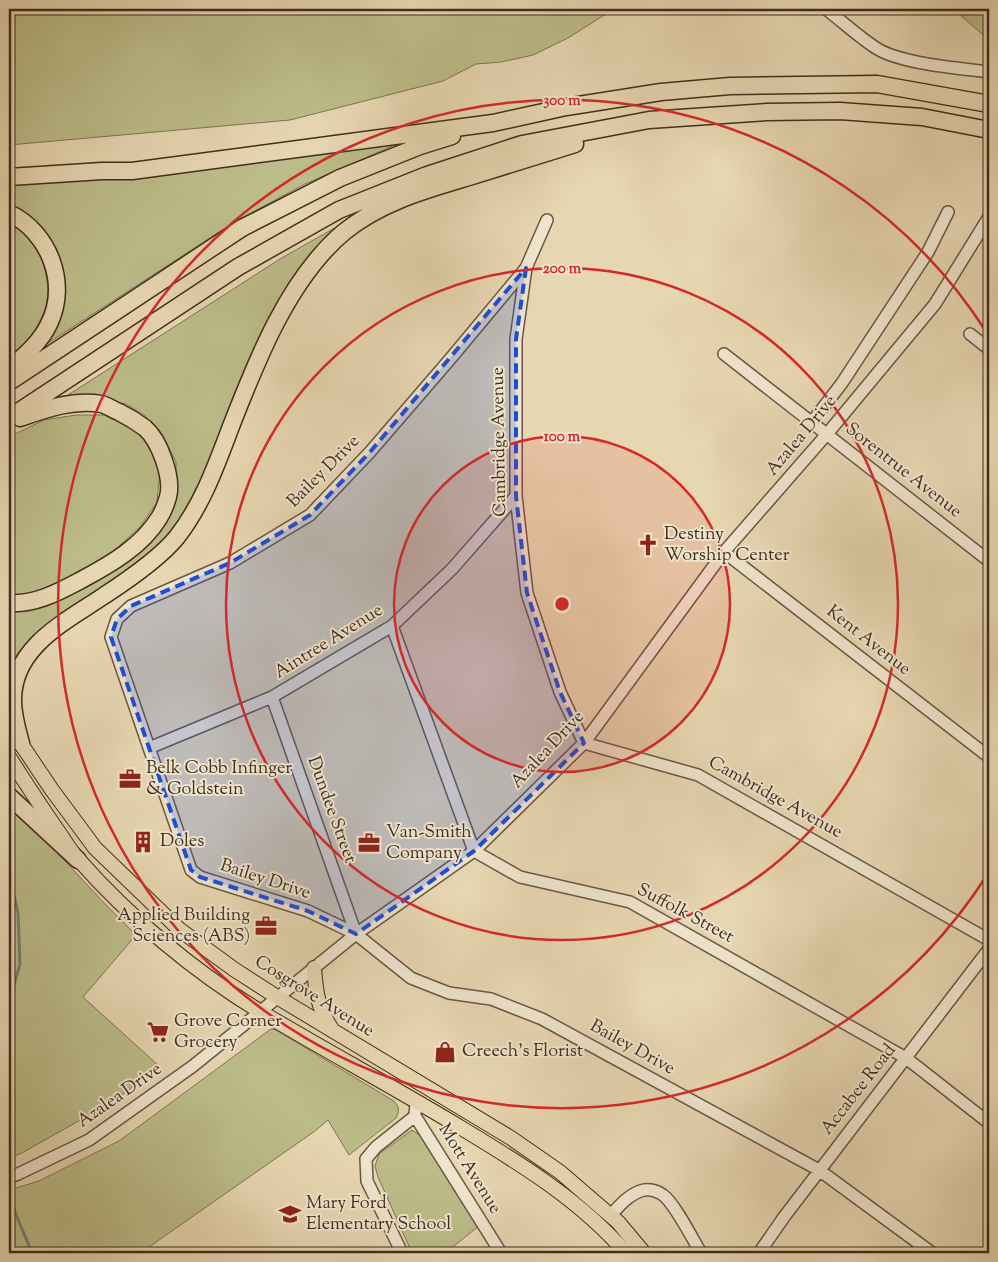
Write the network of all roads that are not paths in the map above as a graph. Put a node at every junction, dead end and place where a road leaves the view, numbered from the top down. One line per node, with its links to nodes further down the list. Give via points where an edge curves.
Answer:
1 (827, 10): 2 (street, via 877,48 895,56)
2 (989, 72)
3 (989, 104): 5 (highway, via 876,84 730,86 642,95)
4 (649, 120): 6 (highway, via 840,111 922,117); 18 (highway, via 522,144 427,175 339,210 238,267); 29 (highway, via 407,196 362,219 343,233 302,278 287,301 251,377 212,477 177,537 147,565 46,635 26,657 16,680 13,698)
5 (493, 123): 7 (highway, via 132,171); 17 (highway, via 420,146 340,178 242,228)
6 (989, 130)
7 (9, 177)
8 (948, 212): 20 (street, via 928,252 842,383)
9 (9, 213): 16 (highway, via 42,240 50,254 57,286 54,313 41,338)
10 (989, 217): 21 (street, Azalea Drive, via 934,304)
11 (547, 220): 12 (street, Cambridge Avenue)
12 (526, 268): 22 (street, Cambridge Avenue, via 516,339); 31 (street, Bailey Drive, via 376,445 310,515 230,563 131,606 117,619 111,637)
13 (970, 334): 14 (street)
14 (989, 349)
15 (724, 354): 20 (street, Sorentrue Avenue)
16 (9, 369)
17 (9, 382)
18 (9, 418)
19 (9, 422): 25 (highway, via 46,408 76,403 103,404 145,428 160,449 167,472 169,496 146,537 123,554 54,594)
20 (812, 422): 21 (street, Sorentrue Avenue)
21 (827, 434): 23 (street, Azalea Drive); 24 (street, Sorentrue Avenue)
22 (516, 496): 26 (street, Aintree Avenue, via 452,569); 30 (street, Cambridge Avenue, via 528,593 560,692)
23 (724, 552): 30 (street, Azalea Drive); 33 (street, Kent Avenue)
24 (989, 561)
25 (9, 604)
26 (392, 626): 27 (street, Aintree Avenue); 35 (street)
27 (272, 698): 31 (street, Aintree Avenue); 37 (street, Dundee Street)
28 (9, 723): 29 (main road, Cosgrove Avenue)
29 (21, 743): 41 (main road, Cosgrove Avenue, via 95,848 138,891 180,930)
30 (584, 743): 35 (street, Azalea Drive); 38 (street, Cambridge Avenue, via 698,774)
31 (150, 748): 37 (street, Bailey Drive, via 191,870 200,877 308,911)
32 (9, 757): 36 (main road, Cosgrove Avenue)
33 (989, 757)
34 (9, 796): 36 (highway)
35 (474, 850): 37 (street, Azalea Drive); 44 (street, Suffolk Street, via 520,877 630,902)
36 (78, 860): 42 (main road, Cosgrove Avenue, via 167,945)
37 (356, 934): 40 (street, Azalea Drive); 48 (street, Bailey Drive, via 411,978 449,993 491,999 542,1019)
38 (989, 940)
39 (989, 949): 44 (street, Accabee Road)
40 (314, 968): 41 (street, Azalea Drive); 43 (main road, via 321,1012)
41 (277, 998): 42 (street, Azalea Drive); 43 (main road, Cosgrove Avenue)
42 (260, 1011): 45 (main road, Cosgrove Avenue); 49 (street, Azalea Drive, via 193,1066 89,1140)
43 (332, 1031): 50 (main road, Cosgrove Avenue, via 511,1138 560,1172)
44 (906, 1058): 47 (street, Suffolk Street); 48 (street, Accabee Road)
45 (416, 1101): 46 (street, Mott Avenue); 53 (main road, Cosgrove Avenue, via 558,1190)
46 (415, 1116): 51 (street, via 366,1159 367,1181); 52 (street, Mott Avenue)
47 (989, 1123)
48 (819, 1170): 56 (street, Accabee Road); 57 (street, Bailey Drive)
49 (9, 1177)
50 (610, 1216): 54 (main road, Cosgrove Avenue); 55 (street, via 635,1194 644,1190 657,1191 669,1201)
51 (402, 1253)
52 (502, 1253)
53 (626, 1253)
54 (644, 1253)
55 (701, 1253)
56 (759, 1253)
57 (932, 1253)

